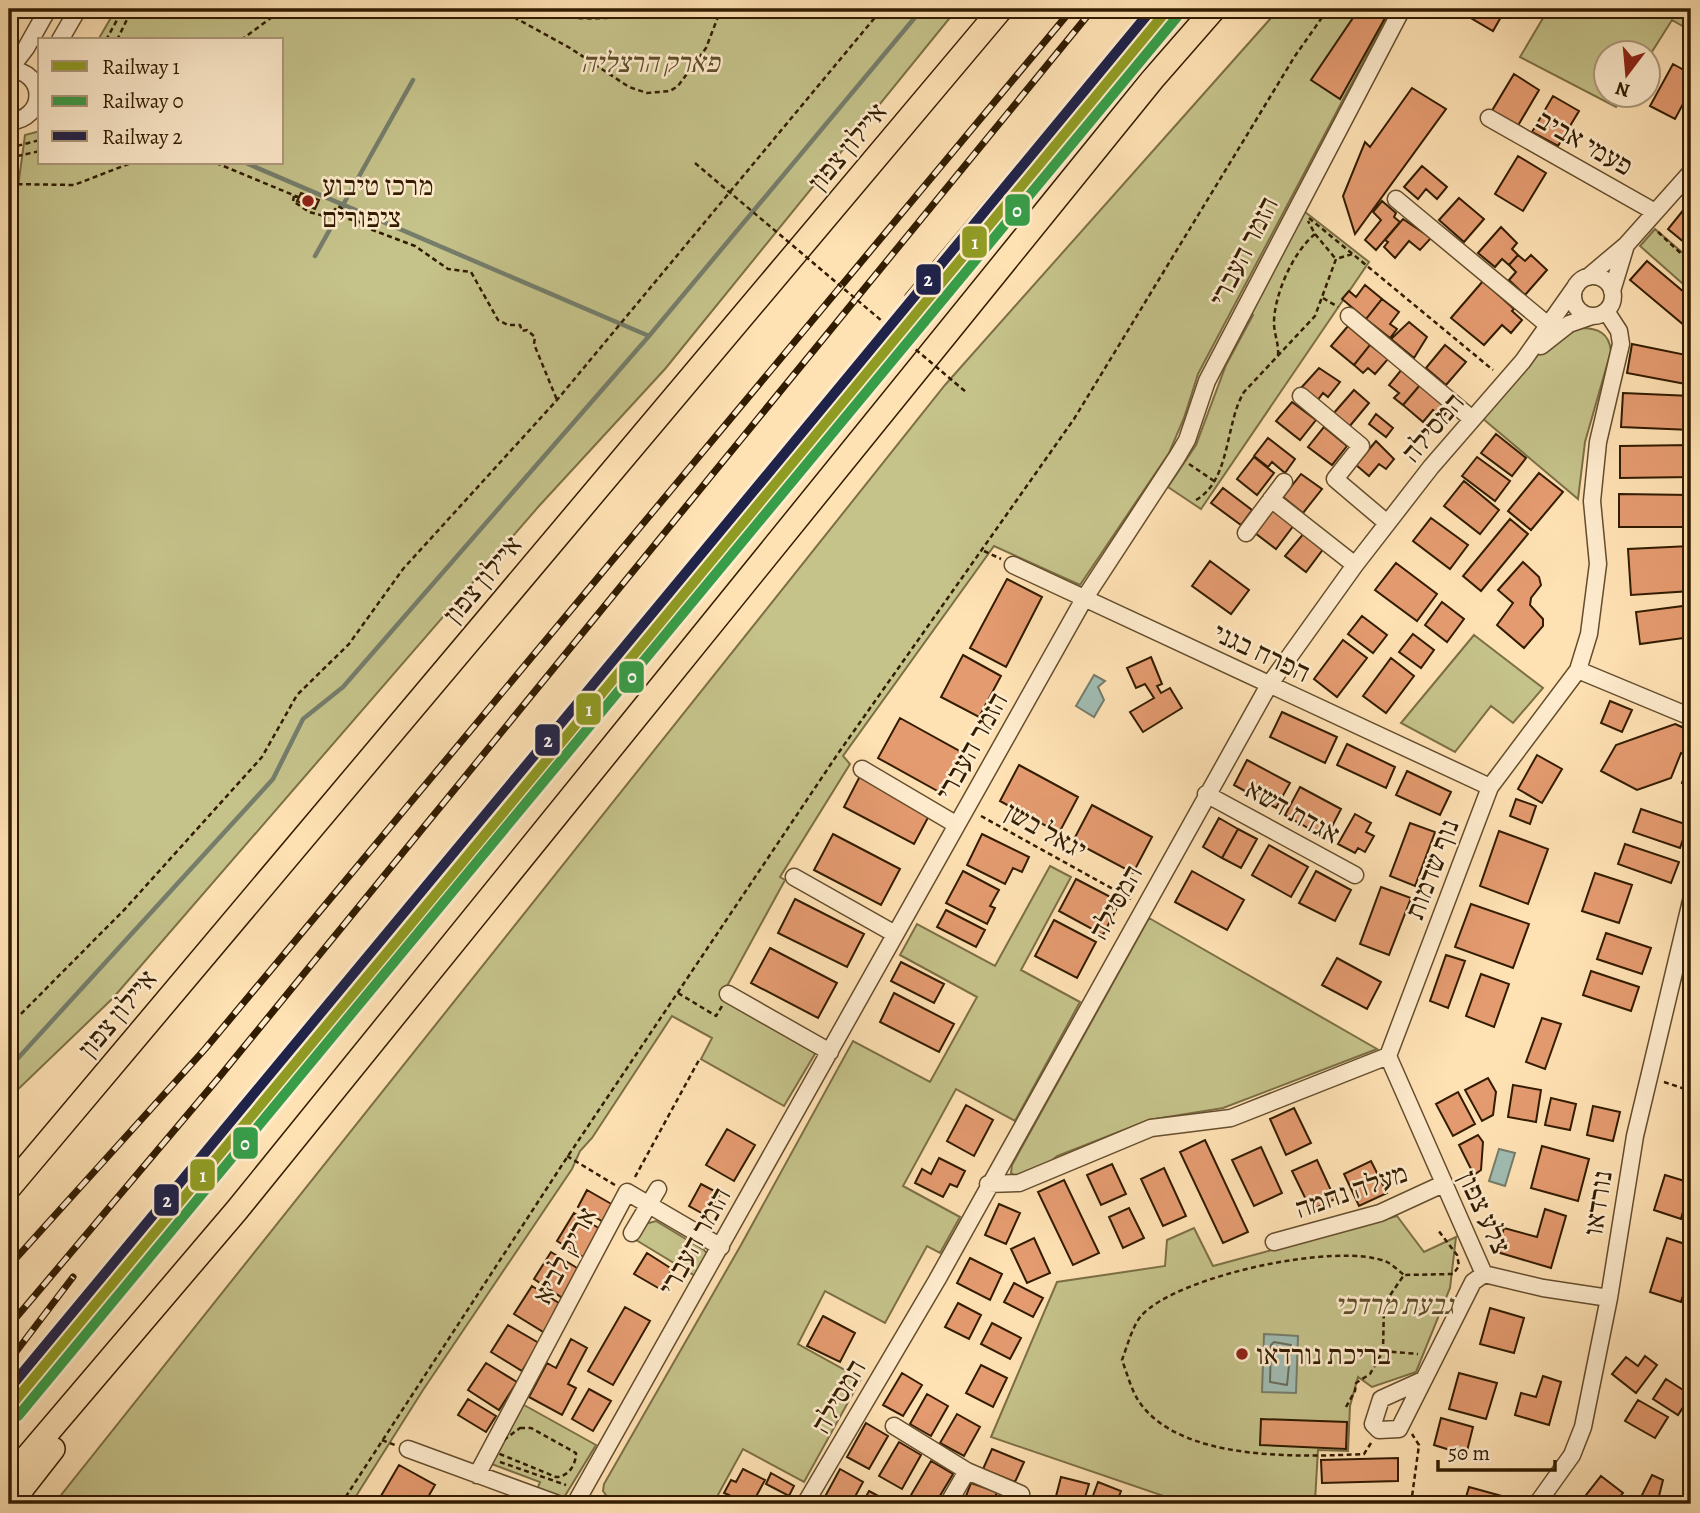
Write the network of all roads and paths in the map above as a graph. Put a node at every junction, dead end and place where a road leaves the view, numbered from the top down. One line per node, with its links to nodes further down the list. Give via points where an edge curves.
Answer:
1 (48, 9): 19 (street)
2 (78, 9): 15 (street)
3 (123, 9): 16 (path)
4 (132, 9): 17 (path)
5 (283, 9): 18 (path)
6 (499, 9): 9 (path, via 570,47 629,87 647,93 678,86 706,48)
7 (528, 9): 8 (path, via 577,19 623,18)
8 (652, 9)
9 (721, 9)
10 (882, 9): 51 (path)
11 (1002, 9): 75 (highway, איילון צפון)
12 (1214, 9): 93 (highway)
13 (1328, 9): 77 (path, via 1074,419 836,755)
14 (1402, 9): 53 (street, הזמר העברי, via 1207,381)
15 (61, 38)
16 (107, 38)
17 (118, 38)
18 (244, 38)
19 (9, 69): 20 (street)
20 (38, 83): 22 (street, via 32,112)
21 (1489, 118): 33 (street, פעמי אביב)
22 (9, 122)
23 (38, 141): 24 (path)
24 (9, 149)
25 (38, 151): 26 (path)
26 (9, 158)
27 (695, 163): 49 (path, bridge)
28 (128, 164): 31 (path, via 74,185)
29 (218, 164): 51 (path, via 296,197 297,206 320,216 328,217 338,206 348,219 415,246 448,270 471,272 498,320 520,325 535,337)
30 (1691, 172): 33 (street, המסילה)
31 (9, 184)
32 (1396, 199): 43 (street)
33 (1651, 217): 35 (street, המסילה); 38 (path)
34 (1315, 234): 36 (path, via 1305,214); 37 (path); 44 (path, via 1295,261 1280,294 1274,321)
35 (1626, 245): 39 (street, המסילה); 40 (street, המסילה)
36 (1352, 254): 37 (path); 48 (path)
37 (1336, 259): 45 (path, via 1315,316)
38 (1691, 263)
39 (1583, 280): 40 (street, via 1600,277); 41 (street, via 1574,301 1581,312); 43 (street, המסילה)
40 (1612, 291): 41 (street, via 1612,303)
41 (1599, 313): 47 (street, המסילה, via 1569,324); 63 (street, נוף שדמות, via 1619,331 1621,344 1598,442 1592,501 1598,564 1590,634)
42 (1349, 316): 52 (street)
43 (1549, 326): 47 (street, המסילה)
44 (1278, 340): 45 (path); 46 (path)
45 (1292, 342): 46 (path)
46 (1277, 357): 54 (path, via 1236,405)
47 (1523, 361): 48 (street, המסילה)
48 (1507, 381): 52 (street, המסילה)
49 (966, 392)
50 (1301, 397): 58 (street, via 1361,446 1335,479)
51 (557, 400): 79 (path, via 403,569 349,644 297,695 262,757 125,909)
52 (1472, 419): 58 (street, המסילה)
53 (1177, 457): 54 (path); 62 (street, הזמר העברי)
54 (1214, 481): 57 (path)
55 (1284, 482): 56 (street)
56 (1271, 499): 59 (street); 61 (street)
57 (1196, 500)
58 (1387, 523): 61 (street, המסילה)
59 (1246, 533)
60 (1013, 565): 62 (street, הפרח בגני)
61 (1355, 565): 64 (street, המסילה)
62 (1084, 600): 64 (street, הפרח בגני); 69 (street, הזמר העברי)
63 (1578, 670): 65 (street); 67 (street, נוף שדמות)
64 (1269, 685): 67 (street, הפרח בגני); 68 (street, המסילה)
65 (1691, 717)
66 (862, 769): 70 (street)
67 (1490, 787): 81 (street, נוף שדמות)
68 (1206, 794): 71 (street, אגדת דשא); 74 (street, המסילה)
69 (967, 808): 70 (street, הזמר העברי); 74 (path, יגאל בשן)
70 (957, 825): 76 (street, הזמר העברי)
71 (1355, 874)
72 (794, 877): 76 (street)
73 (1691, 901): 83 (street, נורדאו)
74 (1143, 906): 87 (street, המסילה)
75 (237, 917): 86 (highway); 89 (highway, איילון צפון)
76 (895, 934): 80 (street, הזמר העברי)
77 (678, 993): 78 (path, via 716,1016); 85 (path)
78 (728, 994): 80 (street)
79 (9, 1026)
80 (830, 1052): 97 (street, הזמר העברי)
81 (1388, 1056): 87 (street, via 1231,1118 1151,1128 1019,1183); 88 (street, צלע צפון)
82 (699, 1060): 91 (path, אריק לביא)
83 (1649, 1077): 84 (path); 100 (street, נורדאו, via 1620,1215)
84 (1691, 1091)
85 (568, 1157): 91 (path); 117 (path)
86 (9, 1167)
87 (988, 1184): 120 (street, המסילה)
88 (1443, 1184): 96 (street, מעלה נחמה, via 1380,1213); 98 (street, צלע צפון)
89 (9, 1188)
90 (658, 1189): 92 (street)
91 (627, 1192): 92 (street); 109 (street, אריק לביא)
92 (649, 1205): 95 (street); 97 (street)
93 (237, 1210): 113 (highway); 116 (highway)
94 (1438, 1230): 99 (path, via 1457,1255 1459,1266 1453,1274)
95 (632, 1233)
96 (1274, 1242)
97 (721, 1247): 119 (street, הזמר העברי)
98 (1484, 1274): 100 (street, צלע צפון); 102 (street, via 1473,1282)
99 (1404, 1275): 101 (path, via 1384,1304); 107 (path, via 1386,1262 1328,1255 1215,1278 1173,1292 1140,1317 1122,1360 1138,1401 1163,1424 1211,1445 1322,1456 1364,1454)
100 (1609, 1298): 123 (street, נורדאו, via 1583,1427 1572,1455)
101 (1383, 1351): 102 (path); 104 (path, via 1370,1374 1356,1383)
102 (1436, 1356): 103 (street)
103 (1423, 1380): 105 (street); 107 (street, via 1381,1399 1373,1424)
104 (1346, 1408)
105 (1403, 1420): 107 (street, via 1399,1429); 122 (path, via 1419,1445)
106 (894, 1426): 111 (street)
107 (1379, 1430)
108 (408, 1449): 112 (street)
109 (486, 1459): 112 (street, אריק לביא); 114 (path)
110 (576, 1460): 110 (path, via 572,1450 531,1428 520,1428 495,1448 497,1454 556,1477 568,1473)
111 (967, 1471): 115 (street); 121 (street)
112 (477, 1475): 118 (street)
113 (9, 1478)
114 (573, 1487)
115 (1021, 1494)
116 (10, 1504)
117 (341, 1504)
118 (558, 1504)
119 (575, 1504)
120 (805, 1504)
121 (948, 1504)
122 (1410, 1504)
123 (1537, 1504)

